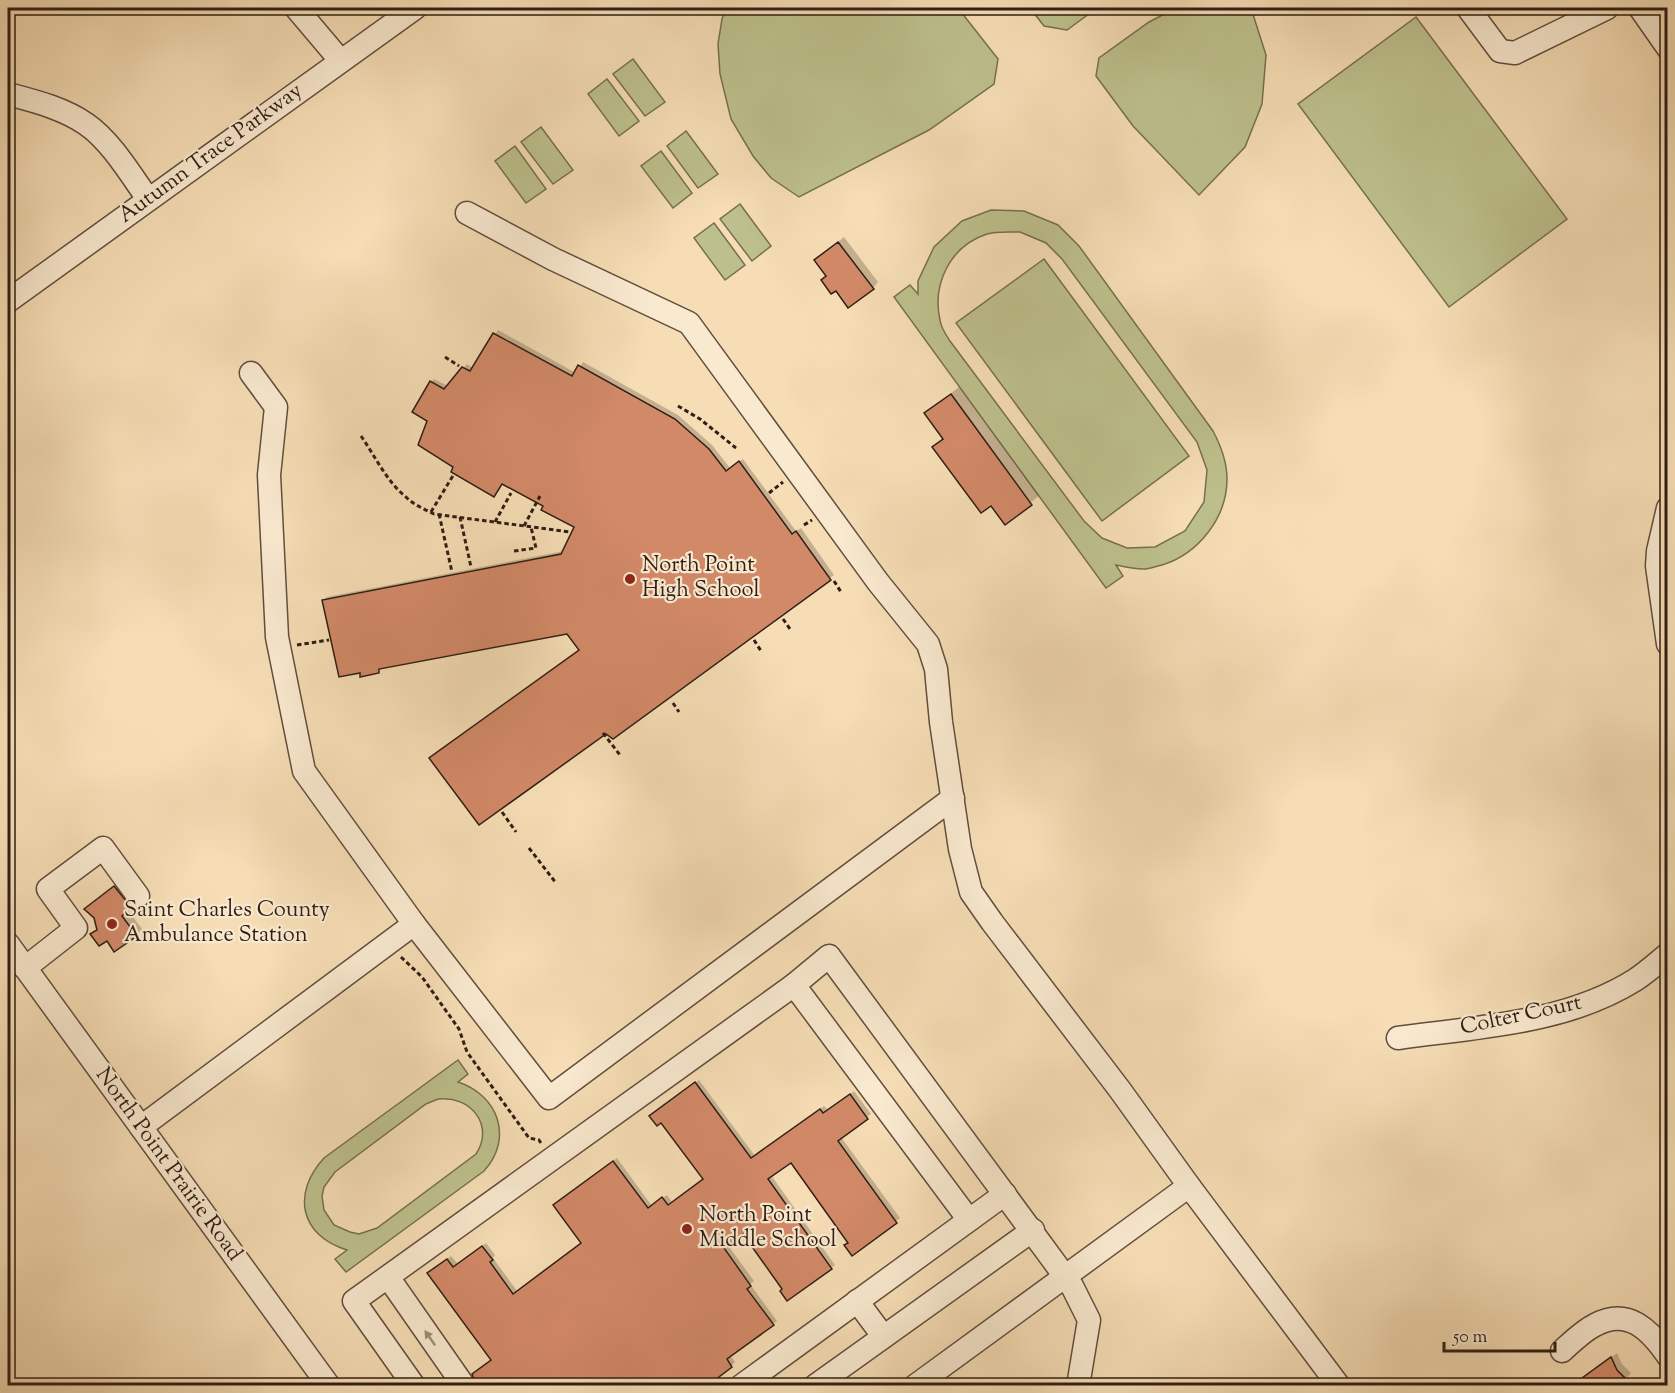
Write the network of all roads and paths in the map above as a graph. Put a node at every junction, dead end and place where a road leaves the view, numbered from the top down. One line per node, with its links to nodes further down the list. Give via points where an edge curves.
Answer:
1 (296, 8): 7 (street)
2 (415, 8): 7 (street, Autumn Trace Parkway)
3 (1468, 8): 4 (street, via 1500,51 1515,53)
4 (1607, 8)
5 (1640, 8): 6 (street)
6 (1668, 48)
7 (340, 60): 9 (street, Autumn Trace Parkway)
8 (8, 94): 9 (street, via 57,109 87,124)
9 (148, 199): 11 (street, Autumn Trace Parkway)
10 (467, 213): 47 (street, via 553,260 689,323 927,644 936,669)
11 (8, 301)
12 (445, 357): 13 (path)
13 (459, 366)
14 (251, 373): 53 (street, via 276,407 269,475 277,637 304,771)
15 (678, 406): 17 (path)
16 (362, 436): 24 (path, via 403,496)
17 (736, 448)
18 (454, 474): 24 (path)
19 (787, 479): 21 (path)
20 (512, 493): 27 (path)
21 (769, 493)
22 (540, 496): 28 (path)
23 (1668, 508): 40 (street, via 1657,566)
24 (431, 512): 25 (path)
25 (439, 514): 26 (path); 33 (path)
26 (460, 517): 27 (path); 32 (path)
27 (495, 522): 28 (path)
28 (524, 526): 29 (path)
29 (531, 527): 30 (path); 31 (path, via 536,549)
30 (570, 532)
31 (514, 551)
32 (471, 567)
33 (452, 572)
34 (834, 581): 35 (path)
35 (841, 592)
36 (783, 619): 37 (path)
37 (790, 629)
38 (329, 640): 41 (path)
39 (754, 640): 42 (path)
40 (1668, 644)
41 (297, 645)
42 (761, 651)
43 (673, 703): 44 (path)
44 (679, 712)
45 (603, 734): 46 (path)
46 (620, 755)
47 (953, 798): 53 (street, via 549,1098); 62 (street, via 971,892)
48 (502, 812): 49 (path)
49 (516, 832)
50 (529, 848): 51 (path)
51 (556, 883)
52 (138, 896): 57 (street, via 103,848 48,889 76,928)
53 (414, 924): 60 (street)
54 (8, 944): 57 (street, North Point Prairie Road)
55 (398, 953): 61 (path, via 422,977 459,1029 466,1052 529,1138 539,1140)
56 (1668, 954): 59 (street, Colter Court, via 1635,980 1563,1011)
57 (25, 968): 60 (street, North Point Prairie Road)
58 (794, 985): 63 (street, via 829,956); 64 (street); 67 (street)
59 (1398, 1038)
60 (141, 1127): 72 (street, North Point Prairie Road)
61 (543, 1147)
62 (1189, 1186): 66 (street); 79 (street)
63 (1005, 1194): 64 (street); 65 (street)
64 (969, 1220): 68 (street)
65 (1033, 1230): 66 (street); 69 (street)
66 (1066, 1275): 77 (street); 78 (street, via 1089,1320)
67 (388, 1277): 73 (street, via 354,1300); 74 (street, one-way to 67)
68 (857, 1301): 69 (street); 75 (street)
69 (884, 1336): 76 (street)
70 (1562, 1351): 71 (street, via 1596,1324 1620,1317 1642,1325)
71 (1668, 1356)
72 (329, 1386)
73 (414, 1386)
74 (464, 1386)
75 (741, 1386)
76 (815, 1386)
77 (915, 1386)
78 (1078, 1386)
79 (1338, 1386)

